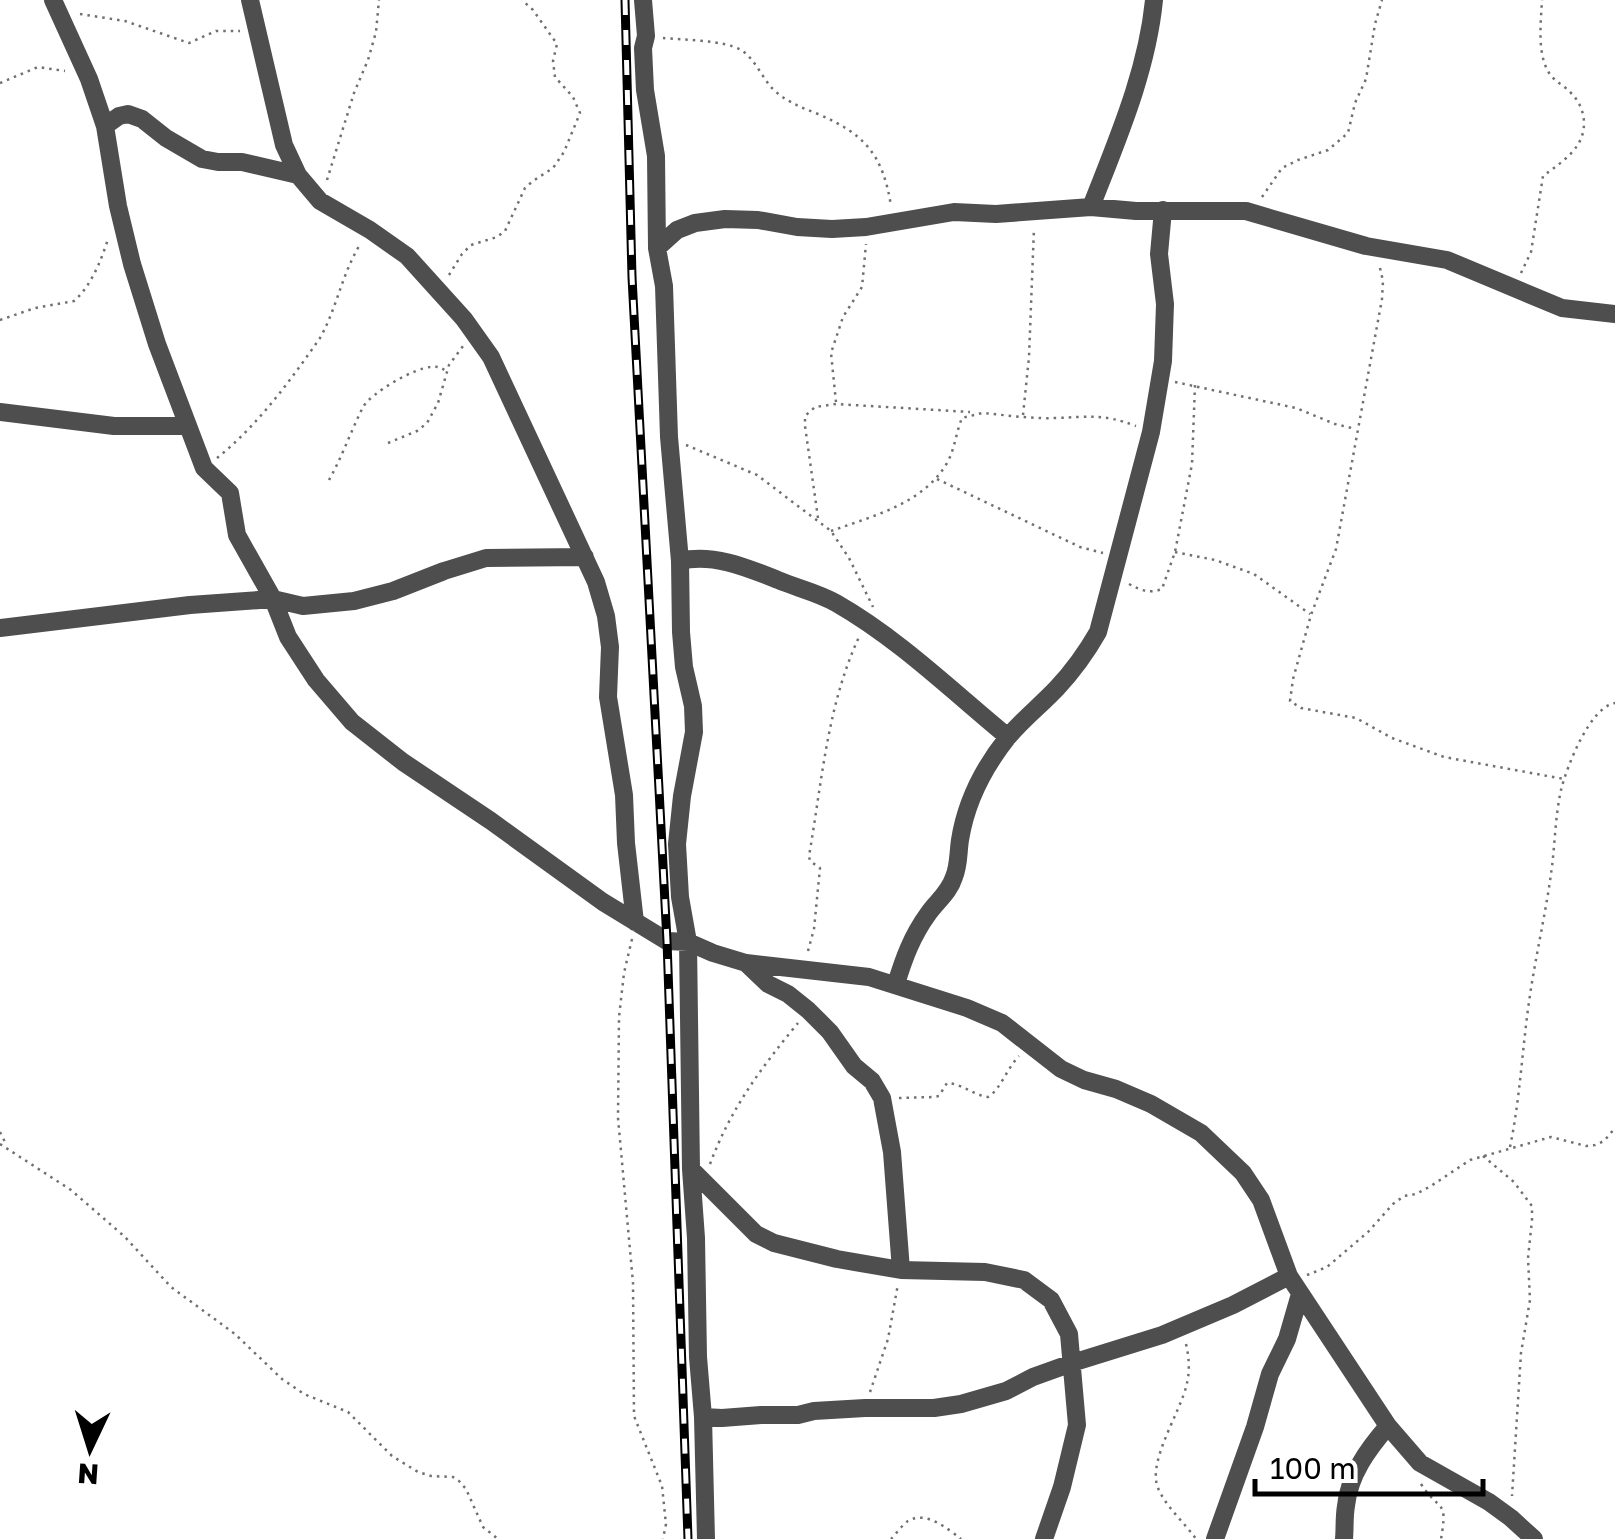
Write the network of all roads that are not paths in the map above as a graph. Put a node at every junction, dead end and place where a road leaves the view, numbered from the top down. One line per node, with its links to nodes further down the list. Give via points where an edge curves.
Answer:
1 (250, 0): 6 (street, via 284,145)
2 (643, 0): 9 (street)
3 (1154, 0): 7 (street, via 1136,86)
4 (55, 5): 5 (street)
5 (105, 126): 6 (street, via 128,114 202,159); 12 (street, via 132,264)
6 (298, 174): 13 (street, via 320,201 407,256 476,335)
7 (1091, 207): 8 (street); 9 (street, via 954,212 866,227 724,219 695,222)
8 (1164, 210): 10 (street, via 1246,211 1366,246 1447,260 1562,308); 17 (street, via 1159,254 1165,328 1151,432 1098,632 1081,660)
9 (657, 248): 14 (street)
10 (1615, 314)
11 (0, 412): 12 (street, via 114,426)
12 (187, 426): 15 (street, via 204,468 230,492 237,535)
13 (585, 557): 15 (street, via 486,558 354,601 303,606); 18 (street, via 606,616 608,697)
14 (680, 561): 17 (street, via 748,568 871,617); 19 (street, via 694,732 677,844)
15 (273, 599): 16 (street); 18 (street, via 288,637 352,722)
16 (0, 628)
17 (1008, 737): 21 (street, via 968,802 954,879 916,933)
18 (635, 922): 19 (street, via 668,941)
19 (688, 942): 20 (street); 22 (street)
20 (746, 964): 21 (street); 23 (street, via 808,1010 882,1098)
21 (896, 984): 24 (street, via 1002,1023 1061,1069 1151,1104 1201,1133 1261,1200)
22 (697, 1175): 23 (street, via 756,1234 774,1243); 27 (street)
23 (901, 1270): 26 (street, via 1024,1280 1051,1300 1069,1334)
24 (1290, 1276): 25 (street); 26 (street, via 1183,1326)
25 (1300, 1294): 28 (street); 31 (street)
26 (1072, 1363): 27 (street, via 1006,1391 934,1408); 30 (street, via 1077,1425)
27 (702, 1417): 29 (street)
28 (1388, 1426): 32 (street, via 1352,1480); 33 (street, via 1420,1462)
29 (706, 1539)
30 (1044, 1539)
31 (1215, 1539)
32 (1344, 1539)
33 (1534, 1539)

